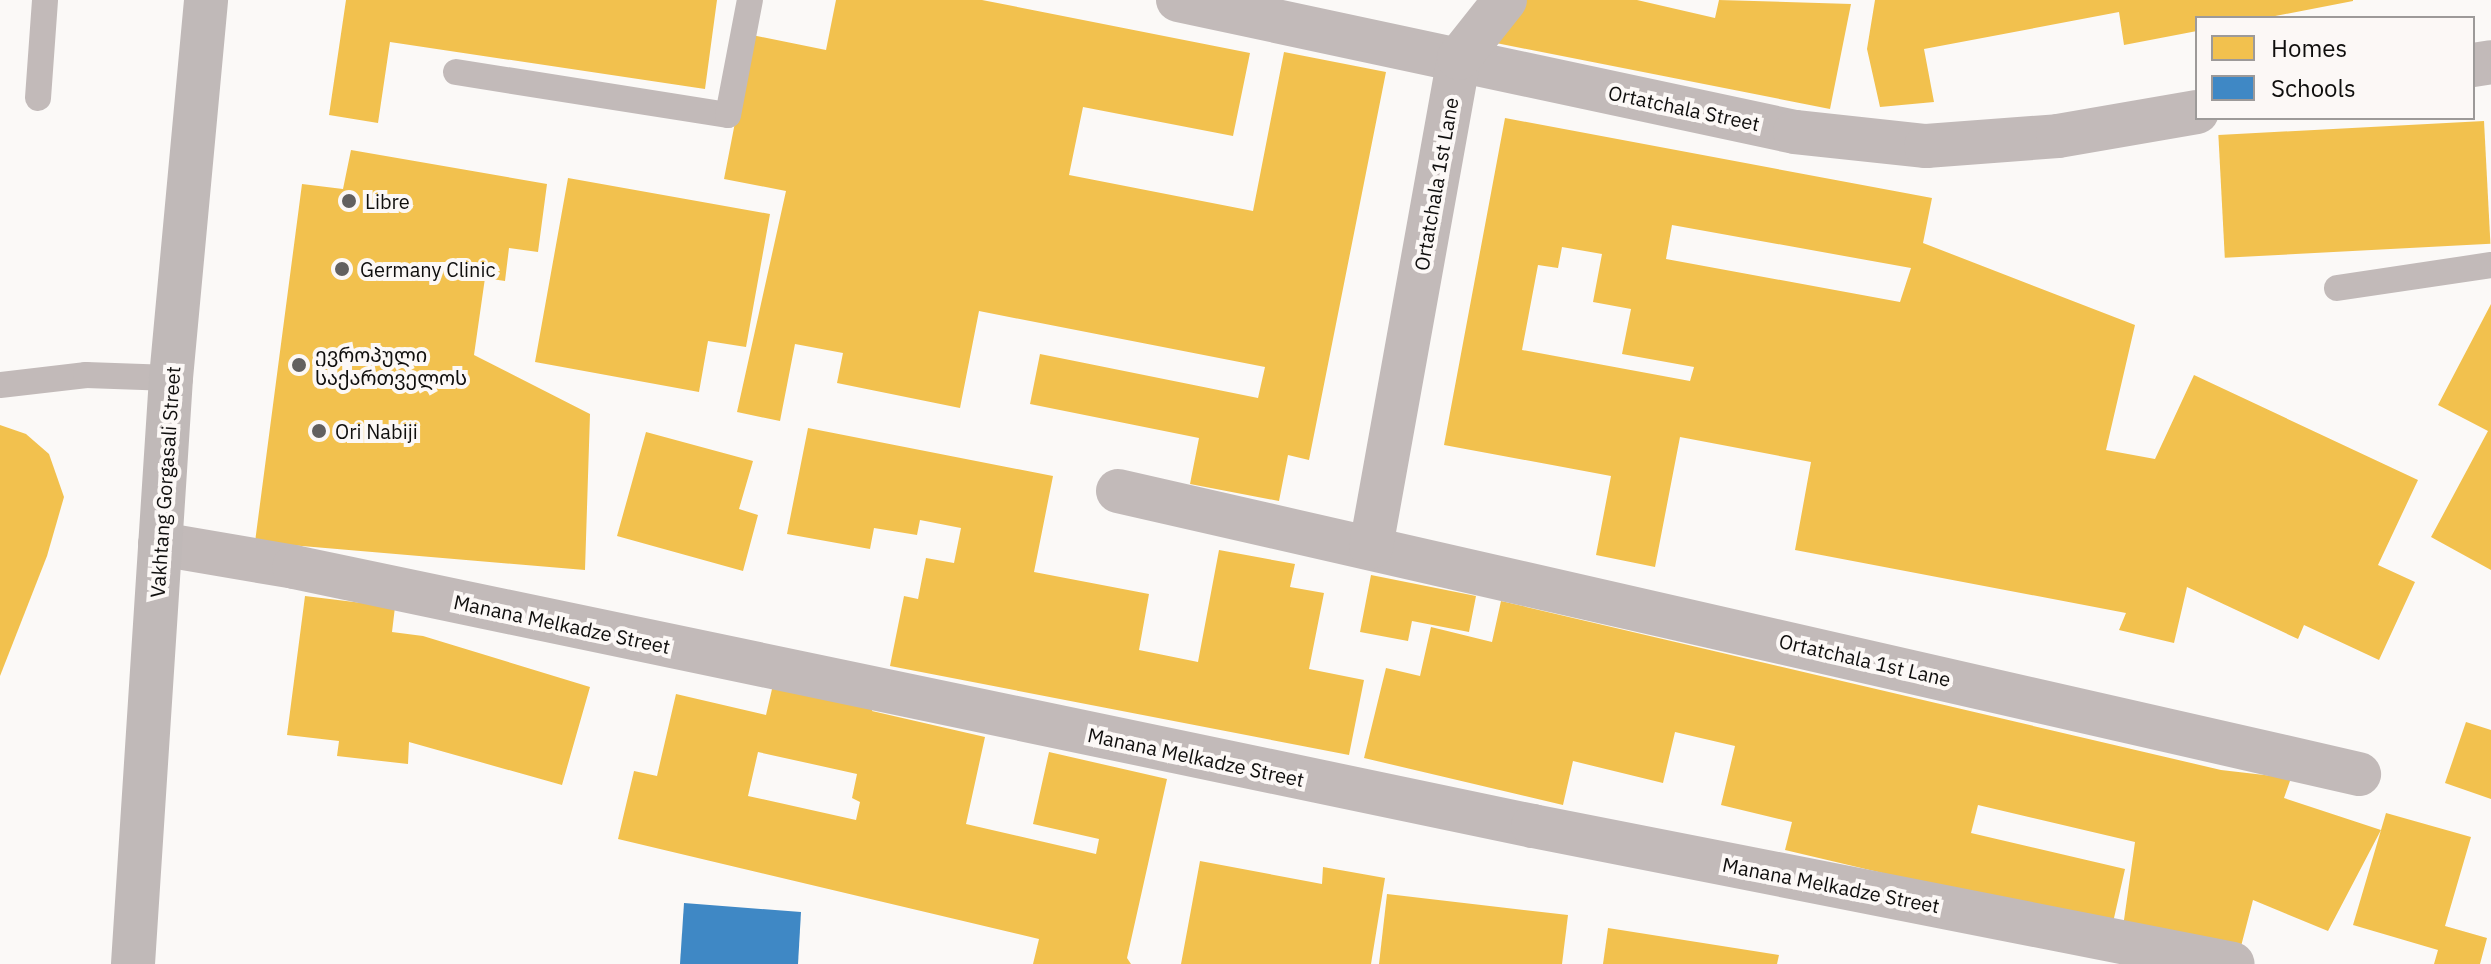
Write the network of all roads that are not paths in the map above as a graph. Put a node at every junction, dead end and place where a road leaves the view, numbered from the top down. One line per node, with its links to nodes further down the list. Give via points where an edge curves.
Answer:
1 (45, 0): 8 (lane)
2 (206, 0): 12 (main road, Vakhtang Gorgasali Street)
3 (750, 0): 7 (lane, via 728,115)
4 (1178, 0): 6 (street, Ortatchala Street)
5 (1505, 0): 6 (street)
6 (1459, 58): 9 (street, Ortatchala Street, via 1795,132 1926,146 2058,136); 16 (street, Ortatchala 1st Lane)
7 (456, 72)
8 (38, 98)
9 (2195, 112)
10 (2491, 265): 11 (lane)
11 (2337, 288)
12 (171, 378): 13 (lane, via 86,375); 15 (main road, Vakhtang Gorgasali Street)
13 (0, 385)
14 (1118, 491): 16 (street, Ortatchala 1st Lane)
15 (160, 544): 18 (main road, Vakhtang Gorgasali Street); 19 (street, Manana Melkadze Street, via 294,567 1517,823)
16 (1371, 547): 17 (street, Ortatchala 1st Lane)
17 (2359, 774)
18 (133, 964)
19 (2233, 964)

